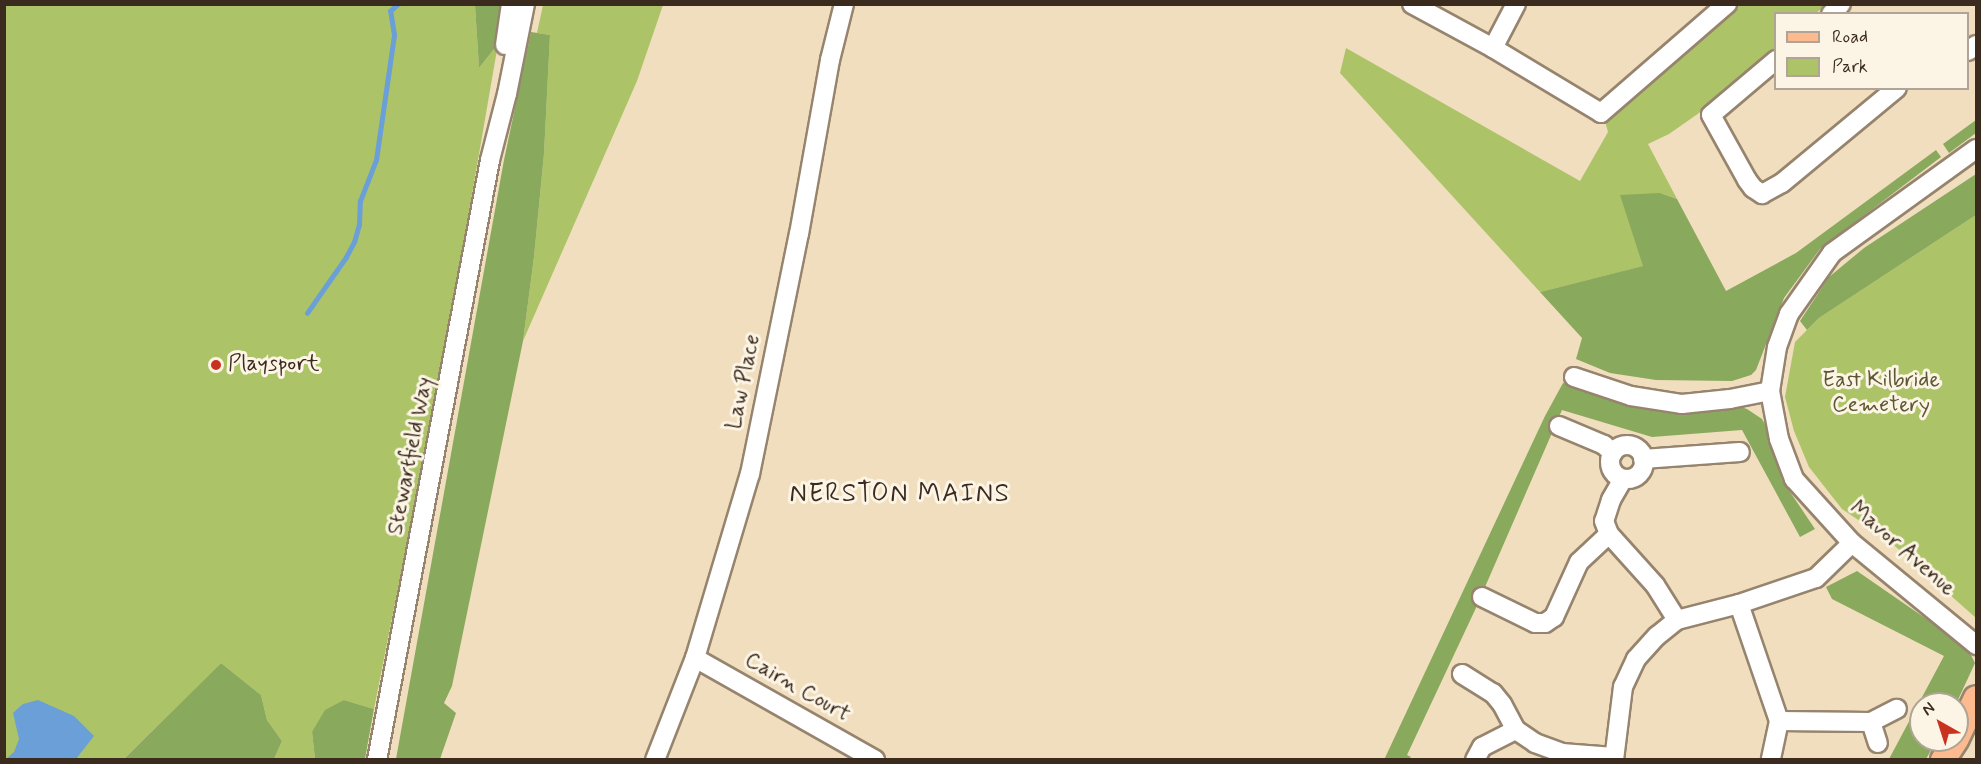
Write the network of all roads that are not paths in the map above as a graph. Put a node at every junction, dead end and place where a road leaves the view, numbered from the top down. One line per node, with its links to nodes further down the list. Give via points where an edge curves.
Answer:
1 (511, 4): 11 (street, Stewartfield Way)
2 (525, 4): 11 (street, Stewartfield Way)
3 (843, 4): 25 (street, Law Place, via 750,474)
4 (1412, 4): 7 (street)
5 (1516, 4): 7 (street)
6 (1727, 4): 7 (street, via 1601,112)
7 (1493, 48)
8 (1774, 62): 9 (street, via 1711,115 1747,180 1762,194 1782,183)
9 (1889, 90)
10 (1977, 149): 13 (street, Mavor Avenue, via 1832,253 1789,314 1777,347)
11 (490, 160): 35 (street, Stewartfield Way)
12 (1574, 378): 13 (street, via 1631,396 1682,404)
13 (1770, 391): 20 (street, Mavor Avenue, via 1779,439 1794,479)
14 (1559, 426): 16 (street, via 1604,445)
15 (1740, 452): 17 (street)
16 (1613, 453): 17 (street, via 1628,446 1638,450); 18 (street, via 1611,468)
17 (1643, 459): 18 (street, via 1638,475)
18 (1623, 479): 19 (street, via 1604,520)
19 (1609, 534): 21 (street, via 1579,562 1554,617 1545,623 1535,623); 23 (street, via 1655,585)
20 (1852, 543): 22 (street, via 1816,578); 24 (street, Mavor Avenue)
21 (1482, 597)
22 (1739, 604): 23 (street); 30 (street)
23 (1677, 620): 34 (street, via 1657,636 1628,672)
24 (1977, 645)
25 (695, 658): 36 (street, Law Place); 37 (street, Cairn Court)
26 (1462, 674): 32 (street, via 1492,693)
27 (1977, 698): 29 (main road)
28 (1897, 709): 31 (street)
29 (1969, 714)
30 (1779, 721): 31 (street); 39 (street)
31 (1871, 722): 33 (street)
32 (1516, 730): 34 (street, via 1535,743 1562,753); 38 (street, via 1482,747)
33 (1878, 743)
34 (1614, 758)
35 (377, 759)
36 (655, 759)
37 (875, 759)
38 (1475, 759)
39 (1771, 759)

